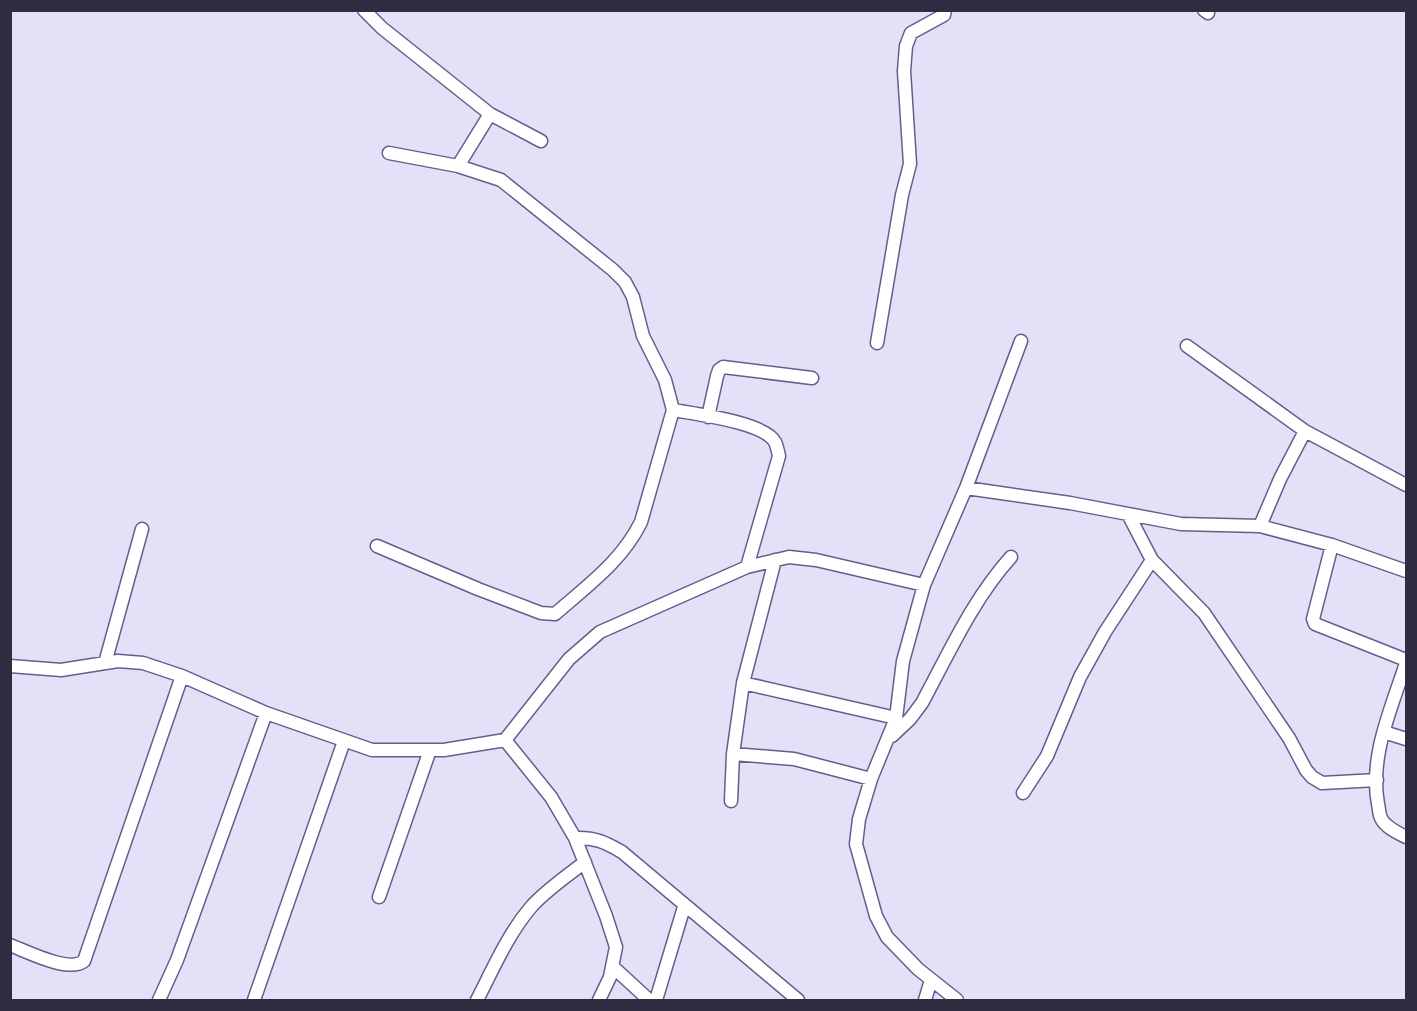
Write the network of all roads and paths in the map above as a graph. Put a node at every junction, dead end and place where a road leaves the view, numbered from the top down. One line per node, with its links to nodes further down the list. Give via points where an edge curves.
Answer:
1 (364, 10): 3 (street)
2 (945, 10): 8 (street, via 944,15 911,33 906,46 910,164)
3 (490, 114): 4 (street); 6 (street)
4 (541, 141)
5 (389, 153): 6 (street)
6 (458, 166): 11 (street, via 501,180 625,282 643,336 665,380)
7 (1021, 341): 15 (street)
8 (877, 343)
9 (1187, 346): 13 (street)
10 (812, 378): 12 (street, via 723,367 717,376)
11 (673, 410): 12 (street); 20 (street, via 633,540 555,614 541,613 478,589)
12 (708, 417): 24 (street, via 747,424 765,433 775,441 779,456)
13 (1305, 431): 14 (street); 17 (street)
14 (1407, 485)
15 (966, 488): 16 (street); 26 (street)
16 (1128, 514): 17 (street, via 1181,524); 23 (street)
17 (1260, 526): 19 (street)
18 (142, 529): 28 (street)
19 (1332, 545): 25 (street); 27 (street, via 1313,619 1315,624)
20 (377, 546)
21 (1011, 557): 38 (street, via 981,597 922,703)
22 (775, 560): 24 (street); 26 (street, via 816,560); 31 (street)
23 (1152, 560): 42 (street, via 1204,613 1312,777 1322,783); 43 (street, via 1080,677 1047,756)
24 (747, 567): 36 (street, via 600,632 569,659)
25 (1407, 571)
26 (924, 585): 33 (street, via 903,661)
27 (1407, 661): 34 (street)
28 (105, 663): 29 (street, via 61,670); 30 (street, via 143,663)
29 (10, 666)
30 (182, 676): 32 (street); 50 (street, via 84,962 79,966 65,965)
31 (743, 682): 33 (street); 40 (street)
32 (266, 713): 37 (street); 54 (street)
33 (896, 718): 38 (street)
34 (1383, 732): 35 (street); 42 (street)
35 (1407, 739)
36 (505, 740): 39 (street); 46 (street, via 551,797)
37 (344, 741): 39 (street, via 372,750); 55 (street)
38 (886, 741): 41 (street)
39 (430, 750): 48 (street)
40 (733, 754): 41 (street, via 794,759); 44 (street)
41 (871, 778): 52 (street, via 856,844 862,873 887,937)
42 (1377, 780): 45 (street, via 1380,818)
43 (1023, 793)
44 (731, 801)
45 (1407, 837)
46 (575, 838): 47 (street); 49 (street, via 592,837 613,847)
47 (585, 862): 51 (street, via 615,947); 56 (street, via 531,908 508,940)
48 (379, 897)
49 (684, 907): 53 (street); 59 (street)
50 (10, 945)
51 (612, 966): 57 (street); 58 (street)
52 (931, 980): 62 (street); 63 (street)
53 (784, 989): 60 (street); 61 (street)
54 (159, 1000)
55 (254, 1000)
56 (477, 1000)
57 (599, 1000)
58 (649, 1000)
59 (656, 1000)
60 (778, 1000)
61 (798, 1000)
62 (925, 1000)
63 (957, 1000)

